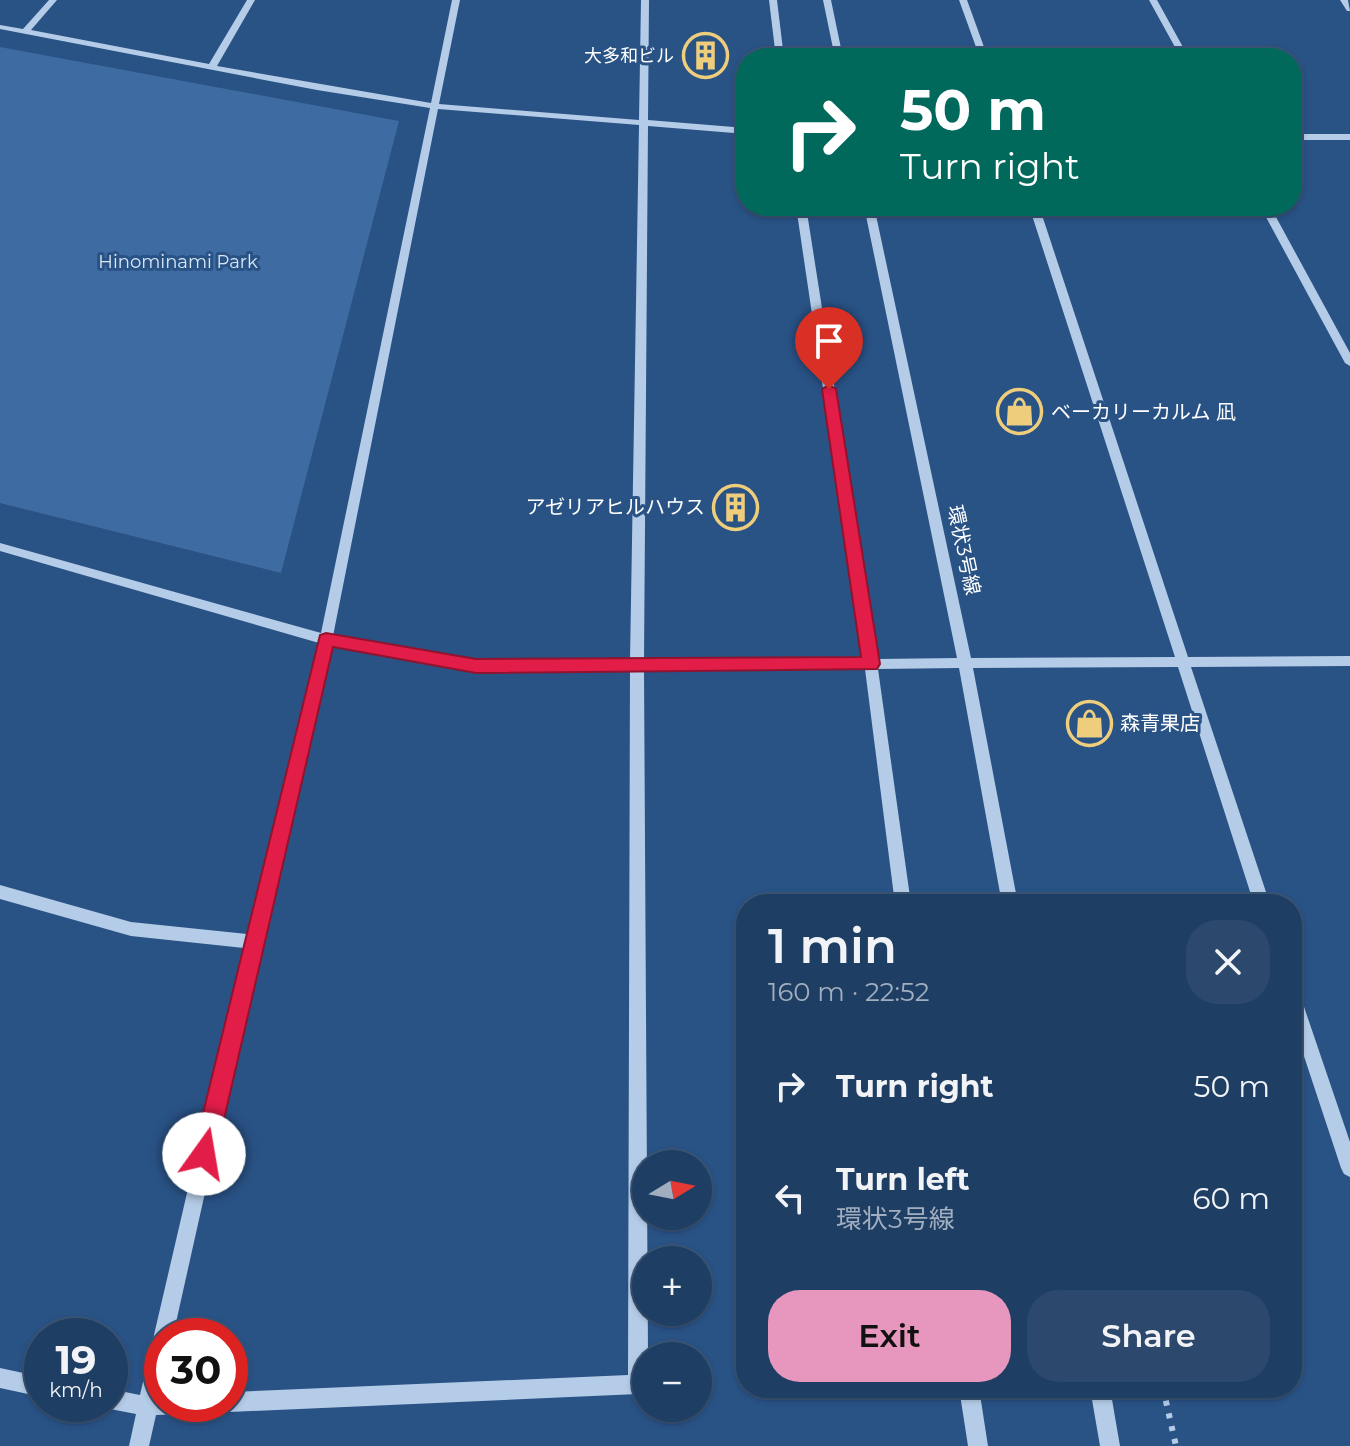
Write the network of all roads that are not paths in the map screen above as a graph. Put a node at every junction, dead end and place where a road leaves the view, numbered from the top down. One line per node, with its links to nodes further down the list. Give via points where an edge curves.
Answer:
1 (53, 0): 12 (street)
2 (251, 0): 17 (street)
3 (456, 0): 18 (street)
4 (645, 0): 19 (street)
5 (773, 0): 13 (street)
6 (827, 0): 14 (street)
7 (963, 0): 15 (street)
8 (1153, 0): 16 (street)
9 (1344, 0): 10 (street)
10 (1350, 9)
11 (0, 27): 12 (street)
12 (25, 32): 17 (street)
13 (779, 48)
14 (837, 48)
15 (980, 48)
16 (1179, 48)
17 (213, 65): 18 (street)
18 (436, 106): 19 (street); 29 (street)
19 (644, 125): 20 (street); 34 (street)
20 (736, 130)
21 (1302, 137): 22 (street)
22 (1350, 137)
23 (803, 216): 33 (street)
24 (871, 216): 32 (street, 環状3号線)
25 (1037, 216): 31 (street)
26 (1270, 216): 27 (street)
27 (1350, 363)
28 (0, 547): 29 (street)
29 (326, 640): 34 (street, via 476,666); 39 (street)
30 (1350, 661): 31 (street)
31 (1180, 662): 32 (street); 38 (street)
32 (965, 663): 33 (street); 37 (street, 環状3号線)
33 (871, 664): 34 (street); 36 (street)
34 (637, 667): 47 (street, via 638,1384)
35 (0, 892): 39 (street, via 131,929)
36 (902, 894)
37 (1008, 894)
38 (1259, 894)
39 (253, 942): 42 (street)
40 (1302, 1025): 41 (street)
41 (1350, 1168)
42 (167, 1318)
43 (0, 1378): 44 (street)
44 (24, 1383)
45 (971, 1398): 50 (street)
46 (1102, 1398): 51 (street)
47 (248, 1401)
48 (144, 1421): 49 (street)
49 (139, 1446)
50 (978, 1446)
51 (1110, 1446)

